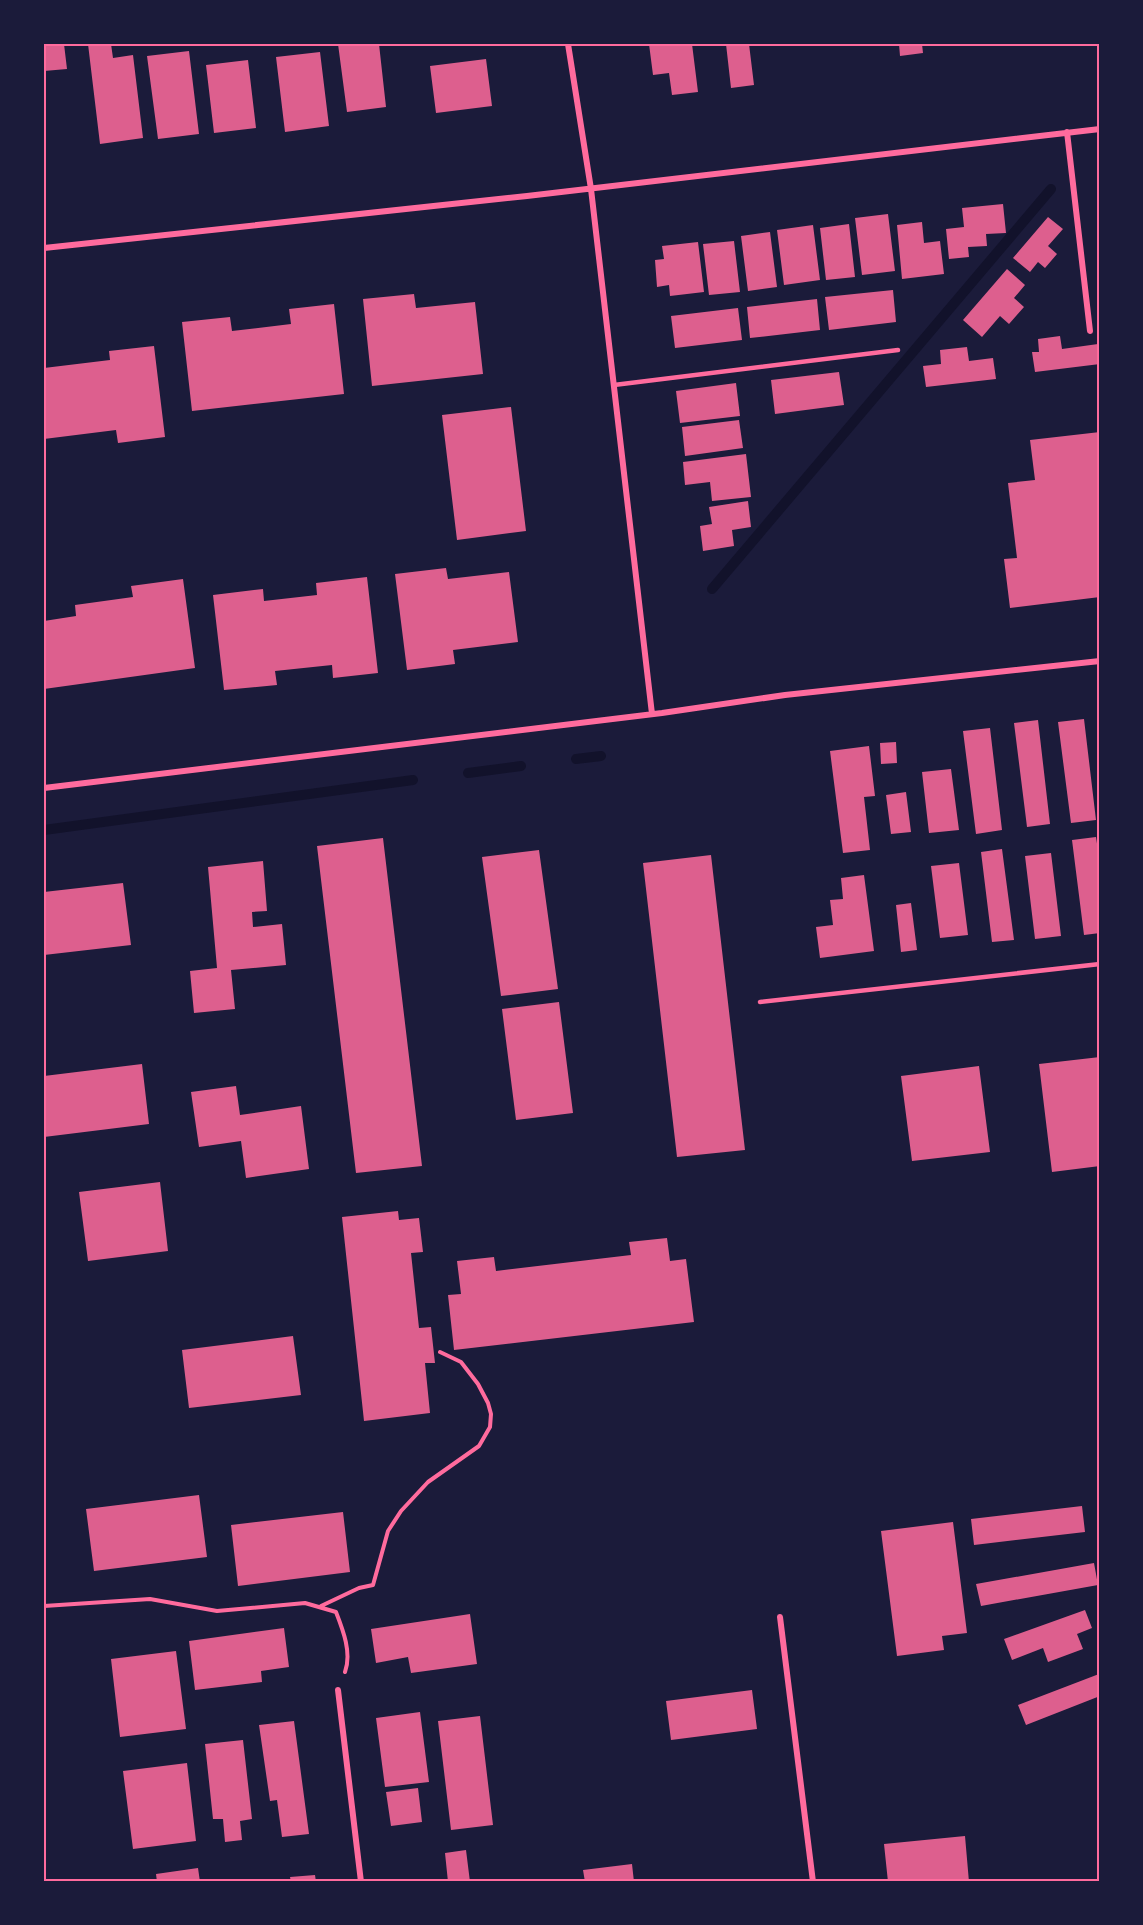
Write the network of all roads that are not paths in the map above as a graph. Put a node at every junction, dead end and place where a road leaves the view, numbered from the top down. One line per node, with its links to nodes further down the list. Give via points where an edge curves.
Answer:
1 (567, 44): 4 (street)
2 (1100, 129): 3 (street)
3 (1067, 132): 4 (street); 6 (street)
4 (591, 189): 5 (street); 8 (street)
5 (44, 248)
6 (1090, 331)
7 (898, 350): 8 (lane)
8 (614, 385): 10 (street)
9 (1100, 661): 10 (street, via 785,695)
10 (652, 714): 11 (street)
11 (44, 788)
12 (1100, 964): 13 (lane)
13 (760, 1002)
14 (780, 1617): 17 (street)
15 (338, 1690): 16 (street)
16 (361, 1881)
17 (813, 1881)

